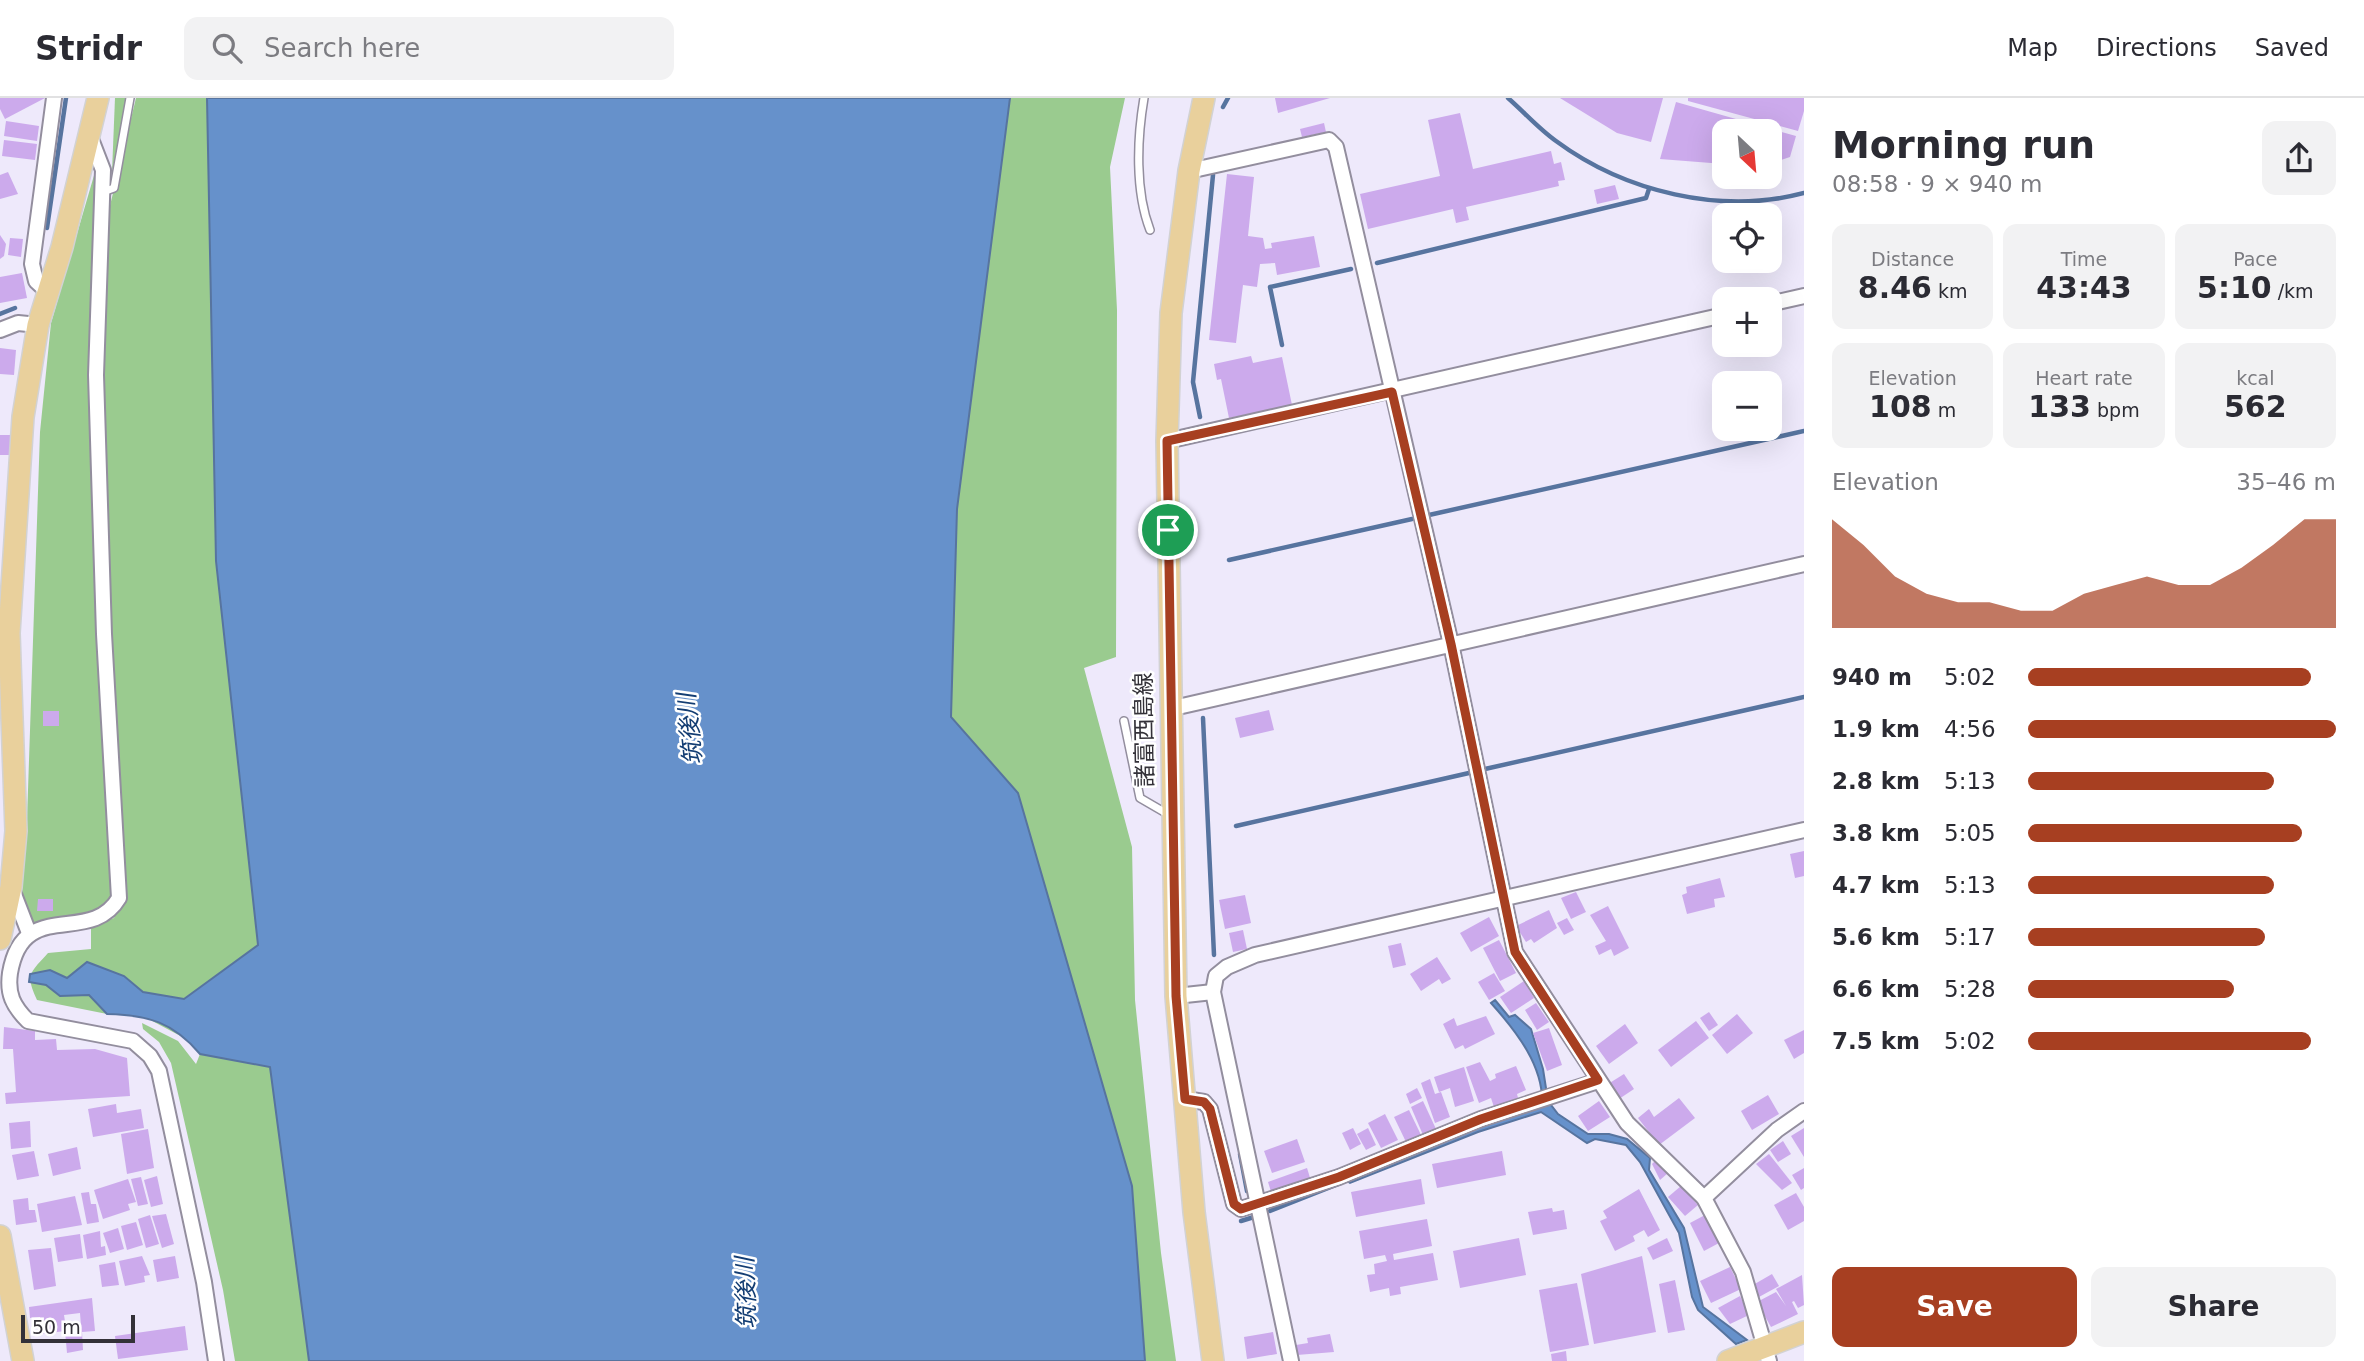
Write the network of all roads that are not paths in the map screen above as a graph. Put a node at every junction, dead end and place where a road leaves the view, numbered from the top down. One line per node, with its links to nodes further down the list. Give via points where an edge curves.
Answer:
1 (54, 98): 10 (street, via 32,264 36,281)
2 (98, 98): 6 (main road)
3 (130, 98): 8 (lane, via 114,188)
4 (1144, 98): 9 (lane, via 1139,125 1143,211)
5 (1204, 98): 7 (main road, 諸富西島線)
6 (91, 138): 8 (street, via 103,170); 10 (main road)
7 (1189, 171): 16 (street, via 1329,140 1334,143); 17 (main road, 諸富西島線, via 1171,313)
8 (103, 192): 27 (street, via 96,375 119,898 111,911 97,920)
9 (1150, 230)
10 (48, 292): 14 (main road)
11 (1804, 296): 12 (street)
12 (1782, 301)
13 (1712, 318): 16 (street)
14 (38, 324): 15 (street, via 18,323); 19 (main road, via 23,416)
15 (0, 330)
16 (1392, 392): 17 (street); 20 (street)
17 (1167, 441): 21 (main road, 諸富西島線)
18 (1804, 564): 20 (street)
19 (4, 633): 25 (main road, via 16,831)
20 (1451, 644): 21 (street); 26 (street)
21 (1169, 709): 23 (main road, 諸富西島線)
22 (1124, 721): 23 (lane, via 1140,798)
23 (1172, 817): 30 (main road, 諸富西島線)
24 (1804, 830): 26 (street)
25 (11, 887): 27 (street); 28 (main road)
26 (1505, 899): 29 (street, via 1255,955 1216,976); 31 (street, via 1522,967)
27 (29, 933): 40 (street, via 13,956 9,979 8,990 17,1010 28,1021 133,1041 159,1071)
28 (0, 939)
29 (1213, 992): 30 (street); 35 (street)
30 (1176, 996): 32 (main road, 諸富西島線)
31 (1598, 1080): 34 (street, via 1627,1123); 35 (street, via 1481,1119)
32 (1185, 1099): 35 (street, via 1204,1102 1210,1109 1234,1204 1241,1209); 41 (main road, 諸富西島線)
33 (1804, 1111): 34 (street)
34 (1704, 1198): 38 (street, via 1743,1272)
35 (1260, 1205): 42 (street)
36 (0, 1236): 39 (main road)
37 (1804, 1332): 38 (main road)
38 (1767, 1355): 43 (main road)
39 (23, 1361)
40 (216, 1361)
41 (1213, 1361)
42 (1290, 1361)
43 (1728, 1361)

